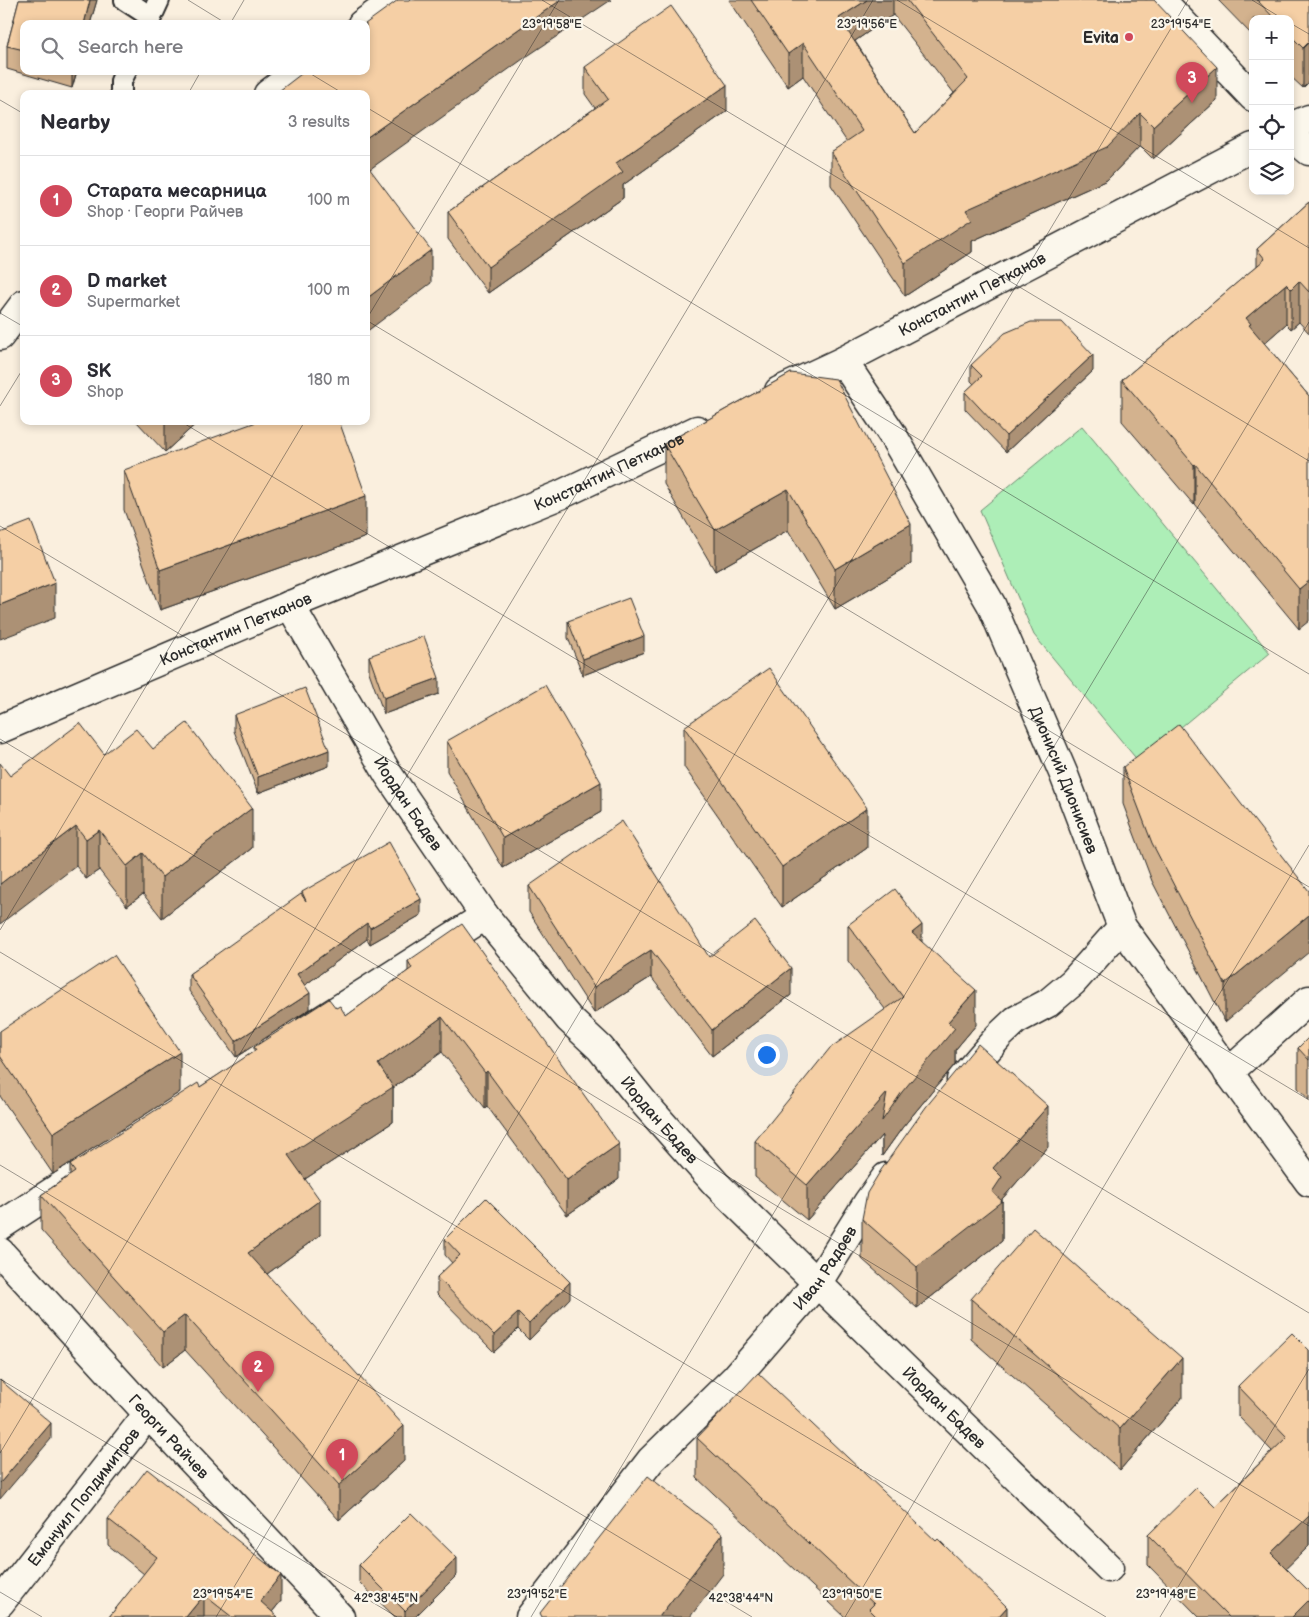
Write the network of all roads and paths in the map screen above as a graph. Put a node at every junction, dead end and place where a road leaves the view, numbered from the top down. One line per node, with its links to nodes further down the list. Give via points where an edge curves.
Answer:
1 (125, 0): 4 (lane)
2 (395, 0): 5 (street)
3 (1162, 0): 10 (street)
4 (152, 14)
5 (368, 20)
6 (124, 75): 8 (lane)
7 (293, 75): 9 (street)
8 (121, 90)
9 (273, 90)
10 (1249, 93)
11 (1309, 118): 12 (street)
12 (1294, 126)
13 (1294, 138): 15 (street)
14 (1249, 149): 18 (street, Константин Петканов)
15 (1309, 150)
16 (20, 309): 17 (street)
17 (0, 336)
18 (843, 361): 19 (street, Константин Петканов); 24 (street, Дионисий Дионисиев, via 892,434 991,604 1064,775)
19 (755, 402)
20 (720, 419): 21 (street, Константин Петканов, via 560,495)
21 (290, 606): 22 (street, Константин Петканов); 23 (street, Йордан Бадев, via 388,774)
22 (0, 729)
23 (485, 916): 26 (street); 34 (street, Йордан Бадев, via 569,1019 600,1048 716,1184)
24 (1122, 927): 27 (street, Дионисий Дионисиев); 28 (street, via 1073,982 998,1036)
25 (1309, 1000): 27 (street)
26 (288, 1042)
27 (1228, 1073): 31 (street, Дионисий Дионисиев)
28 (946, 1100)
29 (903, 1154): 34 (street, Иван Радоев, via 868,1202)
30 (90, 1168): 32 (street)
31 (1309, 1182)
32 (0, 1226)
33 (0, 1252): 35 (street, Георги Райчев)
34 (818, 1282): 36 (street, Йордан Бадев); 39 (street, Иван Радоев, via 736,1377 651,1460)
35 (148, 1414): 37 (street, Емануил Попдимитров); 38 (street, Георги Райчев)
36 (1109, 1568)
37 (0, 1603)
38 (340, 1617)
39 (530, 1617)

